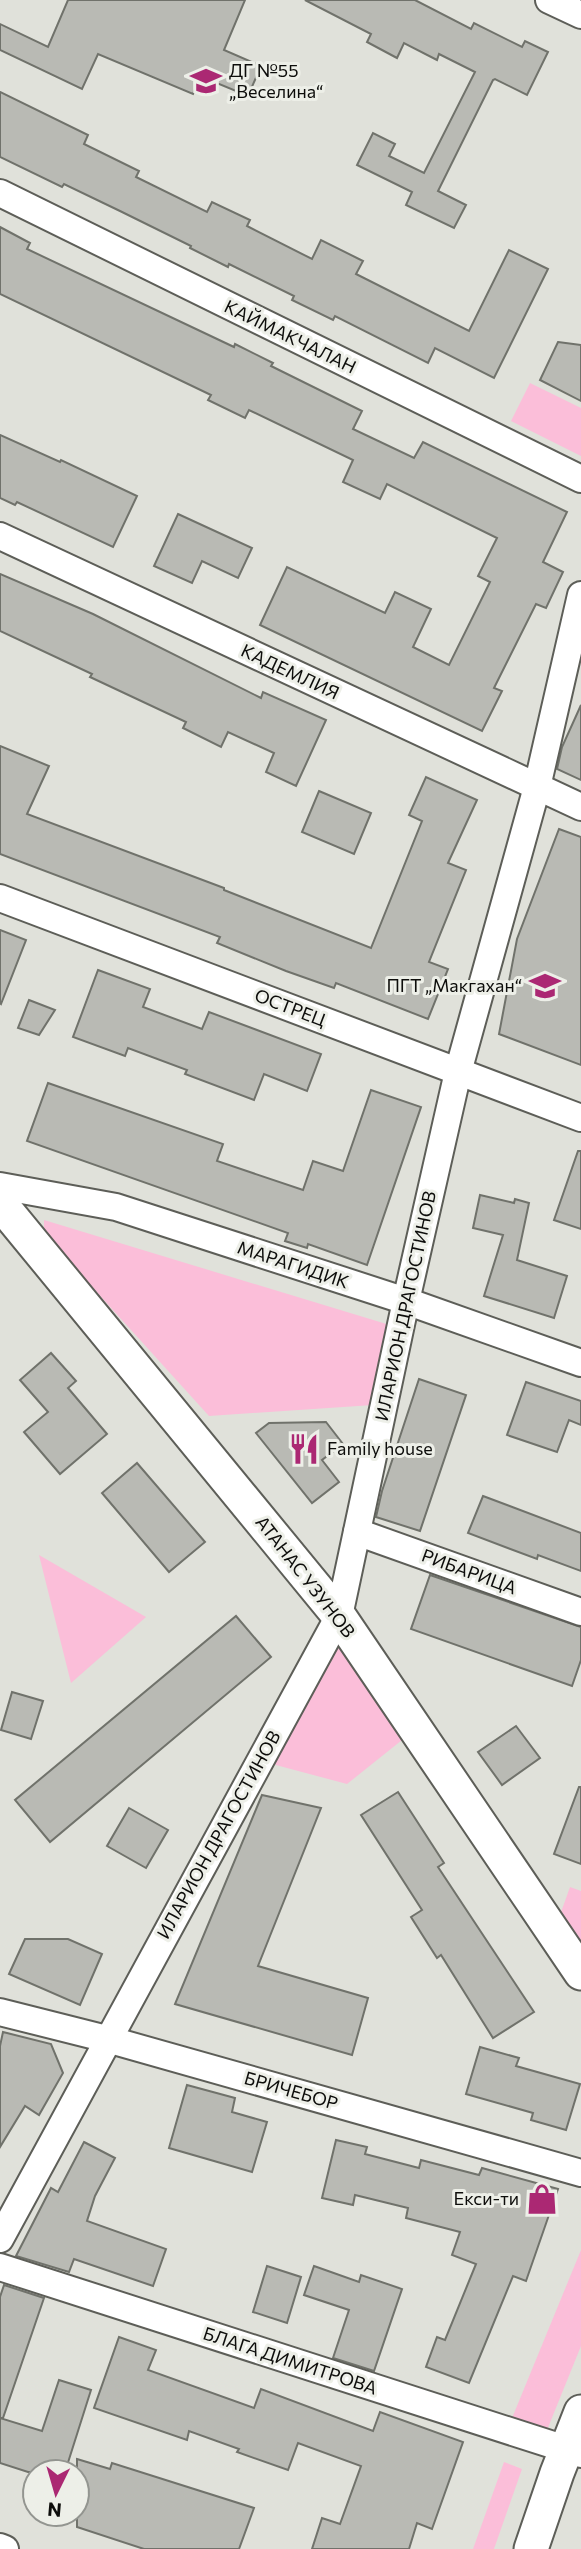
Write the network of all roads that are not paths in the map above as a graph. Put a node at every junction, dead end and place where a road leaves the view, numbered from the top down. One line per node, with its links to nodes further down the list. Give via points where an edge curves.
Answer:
1 (549, 0): 2 (street)
2 (581, 15)
3 (0, 193): 4 (street, КАЙМАКЧАЛАН)
4 (581, 479)
5 (0, 536): 7 (street, КАДЕМЛИЯ)
6 (581, 595): 7 (street, ИЛАРИОН ДРАГОСТИНОВ)
7 (537, 786): 8 (street, КАДЕМЛИЯ); 10 (street, ИЛАРИОН ДРАГОСТИНОВ)
8 (581, 807)
9 (0, 898): 10 (street, ОСТРЕЦ)
10 (458, 1072): 11 (street, ОСТРЕЦ); 14 (street, ИЛАРИОН ДРАГОСТИНОВ)
11 (581, 1118)
12 (0, 1186): 14 (street, МАРАГИДИК, via 116,1207)
13 (0, 1203): 18 (street, АТАНАС УЗУНОВ)
14 (406, 1301): 15 (street, МАРАГИДИК); 16 (street, ИЛАРИОН ДРАГОСТИНОВ)
15 (581, 1363)
16 (357, 1532): 17 (street, РИБАРИЦА); 18 (street, ИЛАРИОН ДРАГОСТИНОВ)
17 (581, 1612)
18 (339, 1616): 19 (street, АТАНАС УЗУНОВ); 21 (street, ИЛАРИОН ДРАГОСТИНОВ)
19 (581, 1973)
20 (0, 2012): 21 (street, БРИЧЕБОР)
21 (107, 2039): 22 (street, БРИЧЕБОР); 23 (street, ИЛАРИОН ДРАГОСТИНОВ)
22 (581, 2173)
23 (0, 2239)
24 (0, 2267): 26 (street, БЛАГА ДИМИТРОВА)
25 (581, 2412): 26 (street)
26 (573, 2452): 29 (street)
27 (0, 2547): 28 (street)
28 (5, 2549)
29 (531, 2549)

